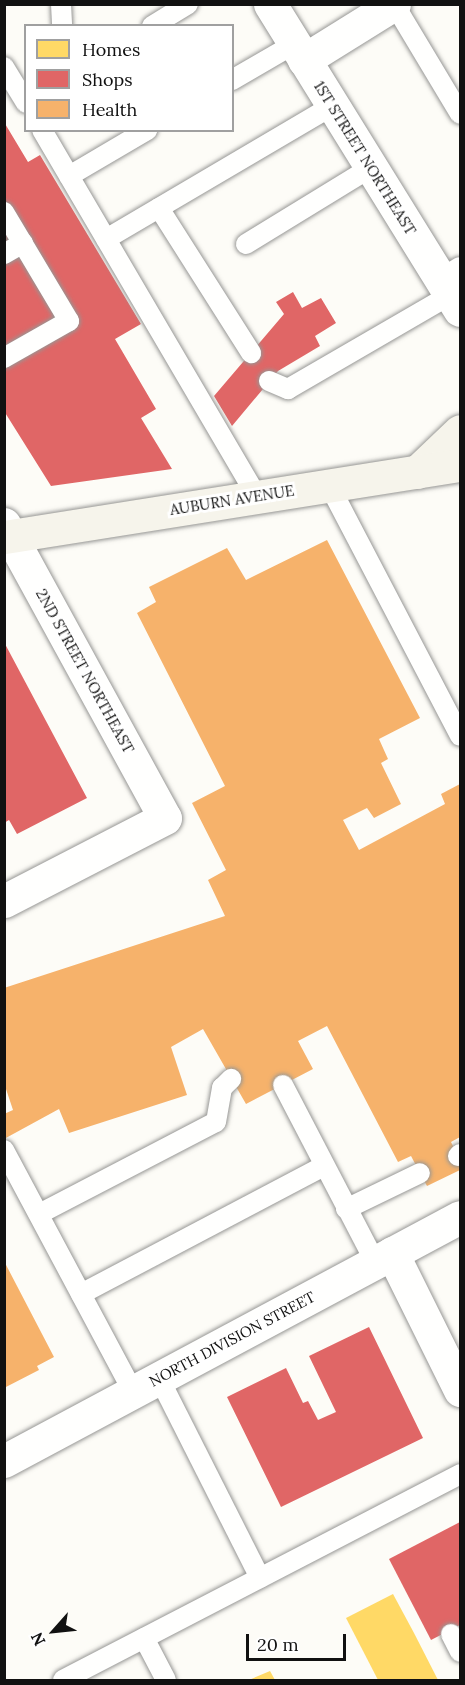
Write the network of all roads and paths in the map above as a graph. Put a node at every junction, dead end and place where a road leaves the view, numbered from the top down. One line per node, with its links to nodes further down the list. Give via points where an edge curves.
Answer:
1 (61, 4): 5 (lane)
2 (188, 4): 6 (lane)
3 (270, 4): 7 (street, 1ST STREET NORTHEAST)
4 (394, 4): 7 (street); 12 (lane)
5 (62, 24)
6 (155, 24)
7 (299, 52): 9 (lane); 11 (street, 1ST STREET NORTHEAST)
8 (4, 67): 10 (lane)
9 (234, 79)
10 (24, 99)
11 (332, 106): 15 (street, 1ST STREET NORTHEAST); 17 (lane)
12 (460, 114)
13 (43, 132): 16 (lane)
14 (144, 132): 16 (lane)
15 (370, 168): 21 (lane); 23 (street, 1ST STREET NORTHEAST)
16 (72, 190): 19 (lane)
17 (159, 208): 19 (lane); 24 (lane)
18 (4, 212): 20 (lane)
19 (106, 239): 31 (lane, via 119,274)
20 (23, 243): 22 (lane); 25 (lane, via 69,321)
21 (246, 244)
22 (4, 254)
23 (453, 287): 26 (lane, via 288,389)
24 (251, 353)
25 (4, 358)
26 (269, 381)
27 (460, 431): 29 (main road)
28 (460, 465): 29 (main road, AUBURN AVENUE)
29 (417, 472): 30 (main road, AUBURN AVENUE)
30 (330, 485): 31 (main road, AUBURN AVENUE); 33 (lane)
31 (257, 496): 32 (main road, AUBURN AVENUE)
32 (7, 533): 34 (street, 2ND STREET NORTHEAST, via 165,818)
33 (460, 736)
34 (4, 901)
35 (231, 1079): 41 (lane, via 219,1095 216,1122)
36 (283, 1085): 38 (lane)
37 (4, 1150): 41 (lane)
38 (324, 1166): 40 (lane); 44 (lane)
39 (420, 1173): 40 (lane)
40 (346, 1209): 43 (lane)
41 (39, 1214): 44 (lane)
42 (460, 1217): 43 (street, NORTH DIVISION STREET)
43 (383, 1258): 45 (street, NORTH DIVISION STREET); 46 (street)
44 (81, 1294): 45 (lane)
45 (146, 1385): 47 (street, NORTH DIVISION STREET); 49 (lane)
46 (460, 1390)
47 (4, 1461)
48 (460, 1474): 49 (lane)
49 (260, 1578): 51 (lane)
50 (451, 1634): 52 (lane)
51 (144, 1638): 53 (lane); 54 (lane)
52 (460, 1652)
53 (63, 1680)
54 (166, 1680)

